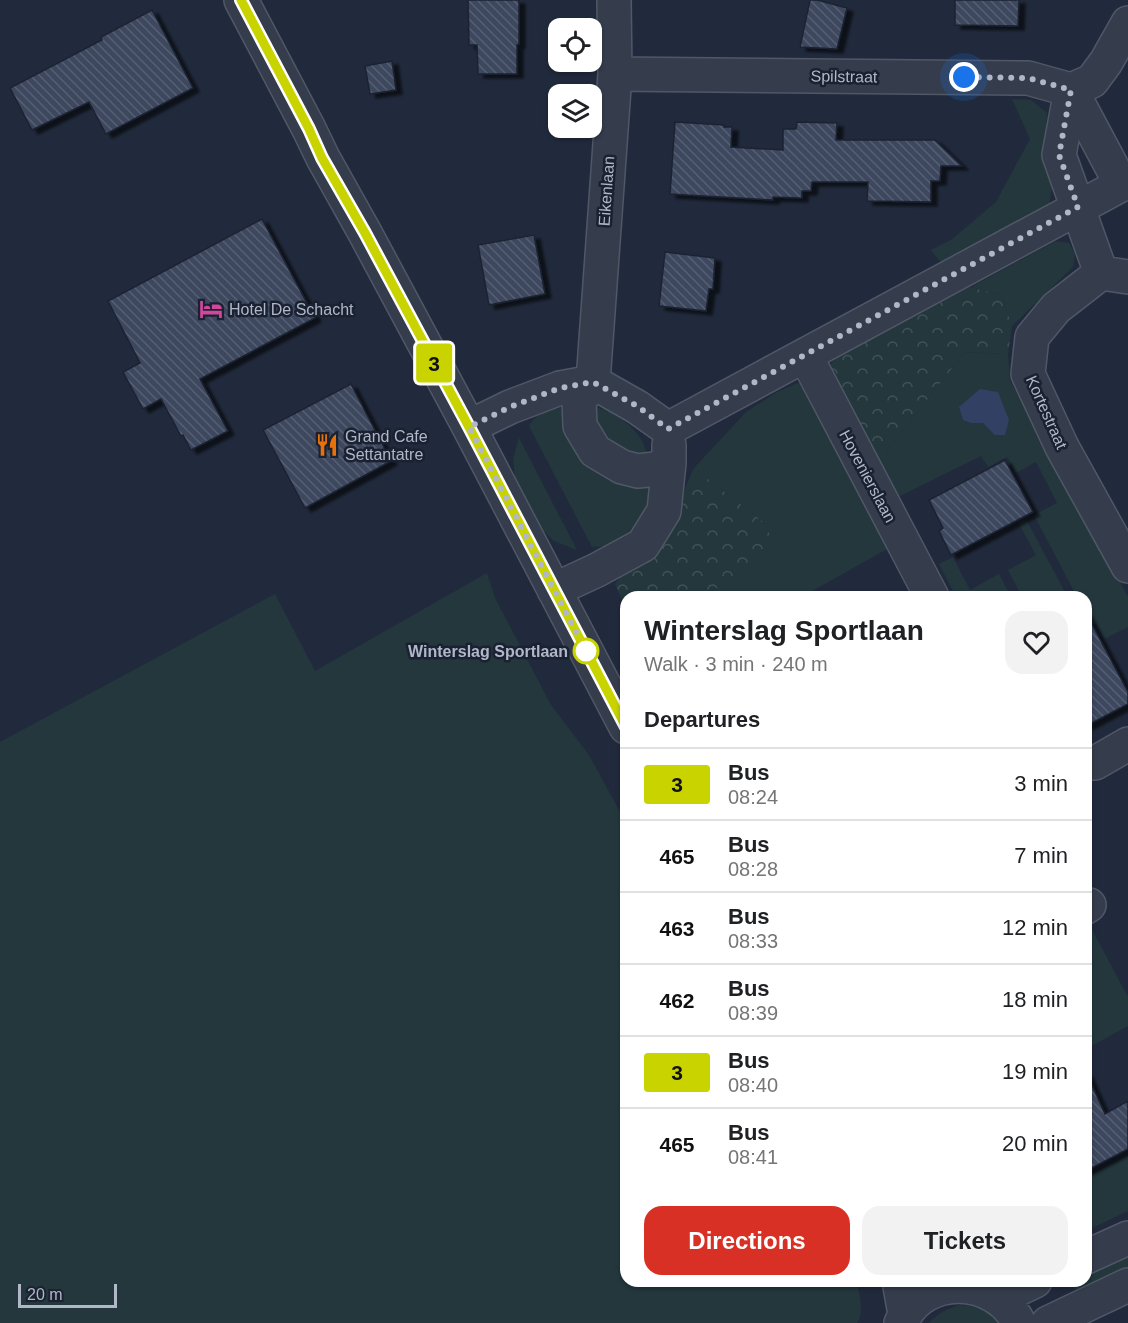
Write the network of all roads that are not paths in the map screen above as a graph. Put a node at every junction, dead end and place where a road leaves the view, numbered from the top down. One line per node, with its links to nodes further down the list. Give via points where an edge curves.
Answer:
1 (241, 0): 11 (street)
2 (614, 0): 4 (street, Eikenlaan)
3 (1128, 23): 5 (street, via 1092,81)
4 (615, 74): 5 (street, Spilstraat, via 1028,78); 10 (street, Eikenlaan)
5 (1071, 90): 6 (street); 7 (street, via 1059,155)
6 (1125, 182): 7 (street)
7 (1078, 207): 8 (street); 9 (street)
8 (1114, 275): 14 (street, Kortestraat, via 1056,308 1032,338 1028,374 1062,447)
9 (805, 355): 12 (street); 16 (street, Hovenierslaan)
10 (593, 382): 11 (street, via 560,388); 12 (street, via 637,406); 13 (street, Eikenlaan, via 579,401 580,426 595,451 622,467 638,471)
11 (469, 427): 15 (street)
12 (668, 429): 13 (street)
13 (669, 464): 15 (street, via 664,511 643,544)
14 (1128, 566)
15 (554, 590): 17 (street)
16 (929, 591)
17 (620, 716)
18 (1128, 744): 19 (street)
19 (1095, 763)
20 (1128, 1238): 21 (street)
21 (1092, 1254)
22 (1128, 1285): 30 (street)
23 (900, 1287): 28 (street)
24 (947, 1287): 28 (street, via 923,1296)
25 (975, 1287): 27 (street)
26 (1022, 1287): 27 (street)
27 (999, 1298): 29 (street)
28 (903, 1318)
29 (1019, 1323)
30 (1048, 1323)

